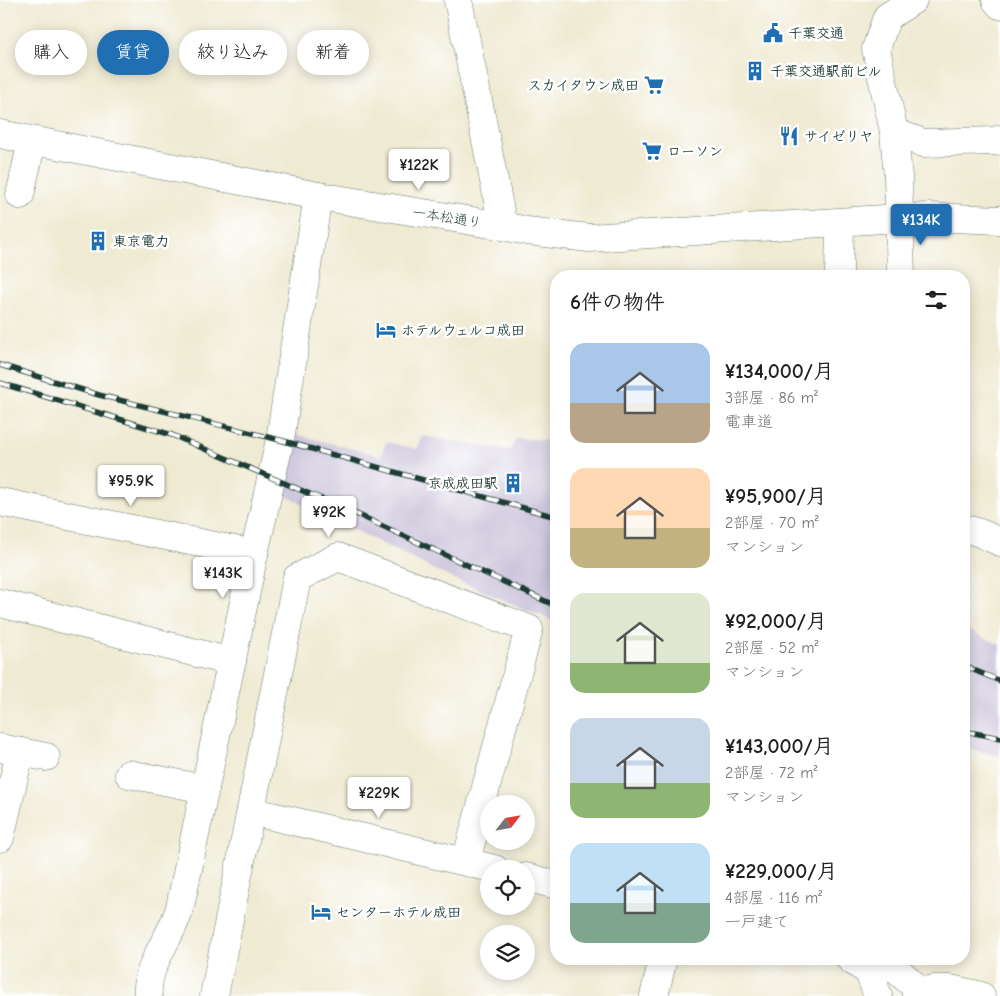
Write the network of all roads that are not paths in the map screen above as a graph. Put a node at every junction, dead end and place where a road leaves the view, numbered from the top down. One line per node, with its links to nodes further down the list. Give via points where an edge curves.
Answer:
1 (458, 0): 14 (street)
2 (914, 0): 5 (street, via 887,17 876,49)
3 (996, 0): 4 (street)
4 (1000, 5)
5 (894, 132): 7 (street, via 923,144); 11 (street)
6 (0, 134): 8 (street, 一本松通り)
7 (1000, 139)
8 (32, 141): 9 (street); 10 (street, 一本松通り, via 196,183)
9 (20, 195)
10 (318, 196): 14 (street, 一本松通り); 20 (street, via 280,440)
11 (900, 218): 12 (street, 一本松通り); 13 (street, 一本松通り); 16 (street)
12 (1000, 220)
13 (840, 223): 14 (street, 一本松通り, via 588,238); 15 (street)
14 (503, 226)
15 (839, 270)
16 (901, 270)
17 (0, 502): 20 (street)
18 (970, 530): 19 (street)
19 (1000, 542)
20 (254, 554): 22 (street)
21 (0, 603): 22 (street)
22 (232, 662): 26 (street)
23 (10, 750): 24 (street); 28 (street)
24 (46, 757)
25 (129, 774): 26 (street)
26 (205, 789): 37 (street, via 177,920 162,944 147,986)
27 (251, 811): 29 (street); 29 (street, via 297,578 338,557 529,628); 38 (street)
28 (0, 838)
29 (466, 861): 30 (street)
30 (480, 865)
31 (535, 879): 32 (street)
32 (550, 883)
33 (662, 965): 39 (street)
34 (859, 965): 40 (street, via 869,972)
35 (888, 965): 36 (street)
36 (919, 994): 41 (street, via 944,988)
37 (148, 996)
38 (214, 996)
39 (654, 996)
40 (878, 996)
41 (981, 996)

